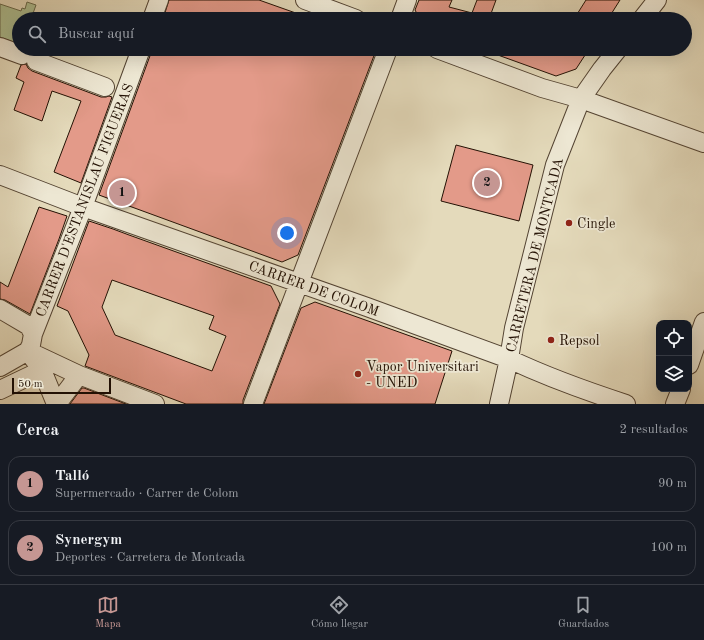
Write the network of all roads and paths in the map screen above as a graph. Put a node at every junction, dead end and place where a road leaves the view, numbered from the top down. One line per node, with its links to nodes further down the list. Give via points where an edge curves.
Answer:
1 (159, 0): 5 (street)
2 (305, 0): 6 (street)
3 (407, 0): 7 (street)
4 (657, 0): 8 (street)
5 (155, 12)
6 (337, 12)
7 (403, 12)
8 (648, 12)
9 (0, 47): 10 (street)
10 (12, 52)
11 (24, 56): 16 (street)
12 (136, 56): 16 (street, CARRER D'ESTANISLAU FIGUERAS)
13 (385, 56): 21 (street)
14 (456, 56): 17 (street, via 542,88)
15 (612, 56): 17 (street, CARRETERA DE MONTCADA)
16 (114, 91): 20 (street, CARRER D'ESTANISLAU FIGUERAS)
17 (582, 99): 18 (street); 27 (street, CARRETERA DE MONTCADA, via 555,164 514,328)
18 (704, 143)
19 (0, 175): 20 (street, CARRER DE COLOM)
20 (83, 207): 21 (street, CARRER DE COLOM); 24 (street, CARRER D'ESTANISLAU FIGUERAS)
21 (299, 283): 27 (street, CARRER DE COLOM); 35 (street)
22 (0, 310): 24 (street, via 29,326)
23 (704, 322): 26 (street)
24 (33, 334): 25 (street, CARRER D'ESTANISLAU FIGUERAS)
25 (28, 351): 28 (street); 29 (street); 30 (street)
26 (692, 356)
27 (509, 359): 36 (street, CARRETERA DE MONTCADA); 37 (street, CARRER DE COLOM, via 589,392)
28 (0, 367)
29 (42, 370): 31 (street); 33 (street)
30 (79, 375): 33 (street); 34 (street)
31 (0, 390)
32 (680, 392): 38 (street)
33 (57, 404)
34 (155, 404)
35 (253, 404)
36 (499, 404)
37 (626, 404)
38 (675, 404)

